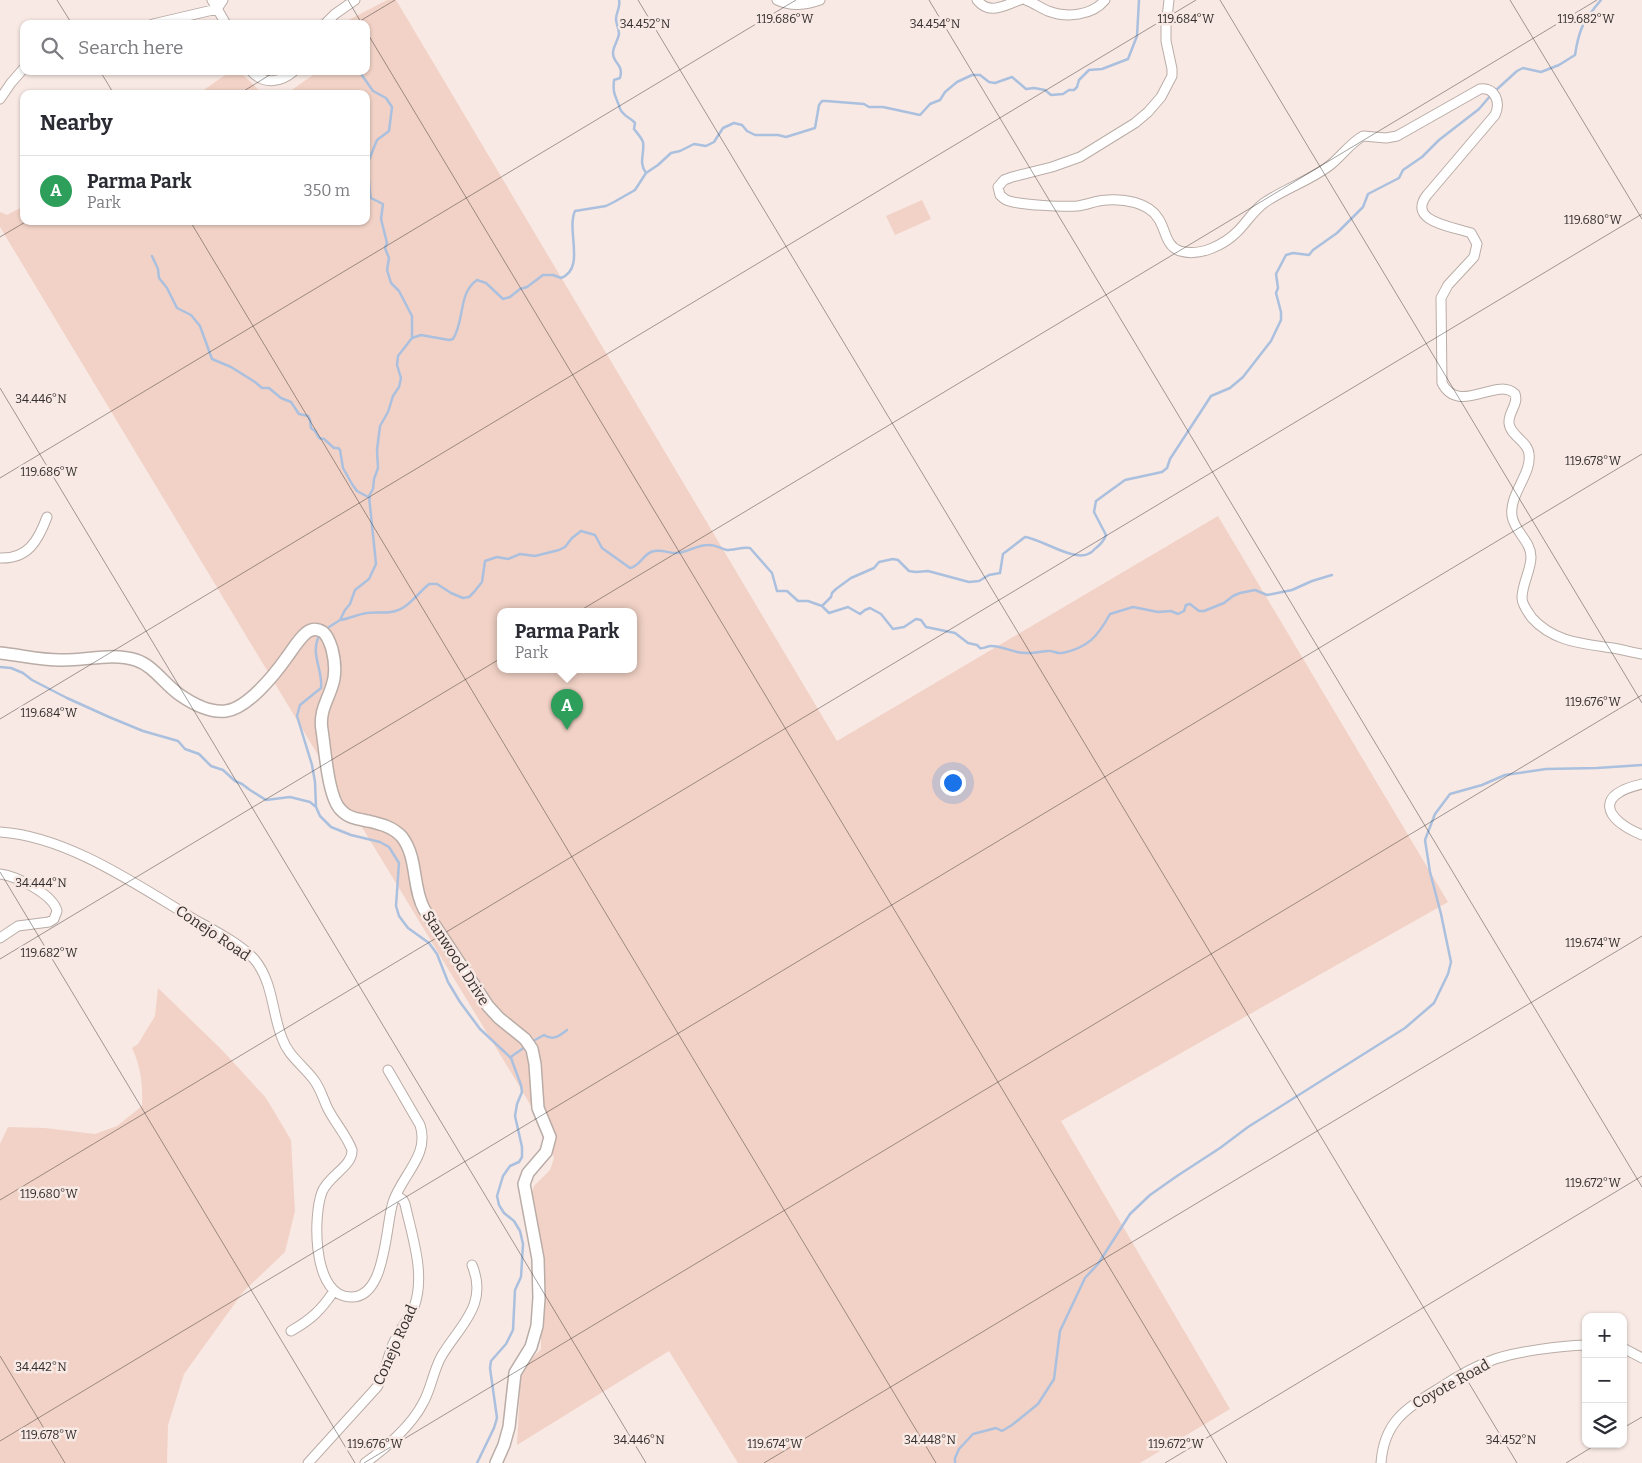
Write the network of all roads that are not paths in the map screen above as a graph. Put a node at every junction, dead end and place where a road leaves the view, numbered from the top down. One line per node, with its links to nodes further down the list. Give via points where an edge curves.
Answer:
1 (212, 0): 11 (street)
2 (223, 0): 11 (street)
3 (355, 0): 14 (street)
4 (777, 0): 5 (street, via 797,5)
5 (820, 0)
6 (977, 0): 7 (street, via 995,9)
7 (1020, 0)
8 (1026, 0): 9 (street, via 1050,12 1065,15 1084,13)
9 (1105, 0)
10 (1169, 0): 22 (street, via 1166,41 1173,73 1155,104 1142,118 1080,157 1004,180 998,187 1000,195 1010,201 1069,206 1108,200 1134,202 1156,214 1172,247 1197,252 1226,241 1238,232 1257,208 1330,165 1363,136 1393,138 1480,89 1491,91 1498,101 1495,115 1422,203 1428,218 1471,233 1477,244 1474,257 1448,285 1440,302 1442,383 1446,390 1459,396 1468,397 1499,389 1515,394 1510,427 1530,455 1512,508 1515,526 1531,552 1522,596 1529,613 1547,631 1566,640)
11 (217, 9): 12 (street); 13 (street)
12 (169, 20)
13 (224, 20)
14 (329, 20)
15 (20, 73): 18 (street)
16 (255, 75): 17 (street, via 268,81 282,80)
17 (289, 75)
18 (1, 96)
19 (47, 517): 20 (street, via 31,548 14,557)
20 (0, 558)
21 (0, 653): 38 (main road, Stanwood Drive, via 61,660 133,659 147,665 188,700 222,711 235,708 253,695 306,633 313,629 326,636 332,650 334,675 321,720 335,802 346,815 387,826 402,838 411,857 424,909 484,1001 525,1039 535,1058 537,1103 550,1137 546,1152 528,1173 524,1184 538,1259 537,1326 531,1347 514,1373 509,1427)
22 (1642, 654)
23 (1642, 784): 25 (street, via 1617,793 1610,807 1616,821)
24 (0, 832): 31 (street, Conejo Road, via 50,842 110,870 243,950 259,966 267,982 286,1048 315,1082 352,1150 349,1162 331,1177 322,1192 316,1225 318,1253)
25 (1642, 835)
26 (0, 874): 27 (street, via 39,891 54,903 57,911 54,920 18,926)
27 (0, 938)
28 (388, 1070): 29 (street, via 420,1125 423,1140 420,1154)
29 (396, 1195): 31 (street, via 382,1262 371,1286 354,1296 346,1297); 36 (street, Conejo Road, via 405,1204 418,1269 414,1305 392,1346 377,1388)
30 (472, 1265): 37 (street, via 477,1280 477,1298 437,1365 424,1403 414,1418)
31 (334, 1291): 32 (street, via 317,1314)
32 (292, 1331)
33 (1582, 1346): 39 (street, Coyote Road, via 1514,1354 1462,1374 1400,1415 1385,1438)
34 (1627, 1350): 35 (street)
35 (1642, 1358)
36 (308, 1463)
37 (365, 1463)
38 (496, 1463)
39 (1381, 1463)

